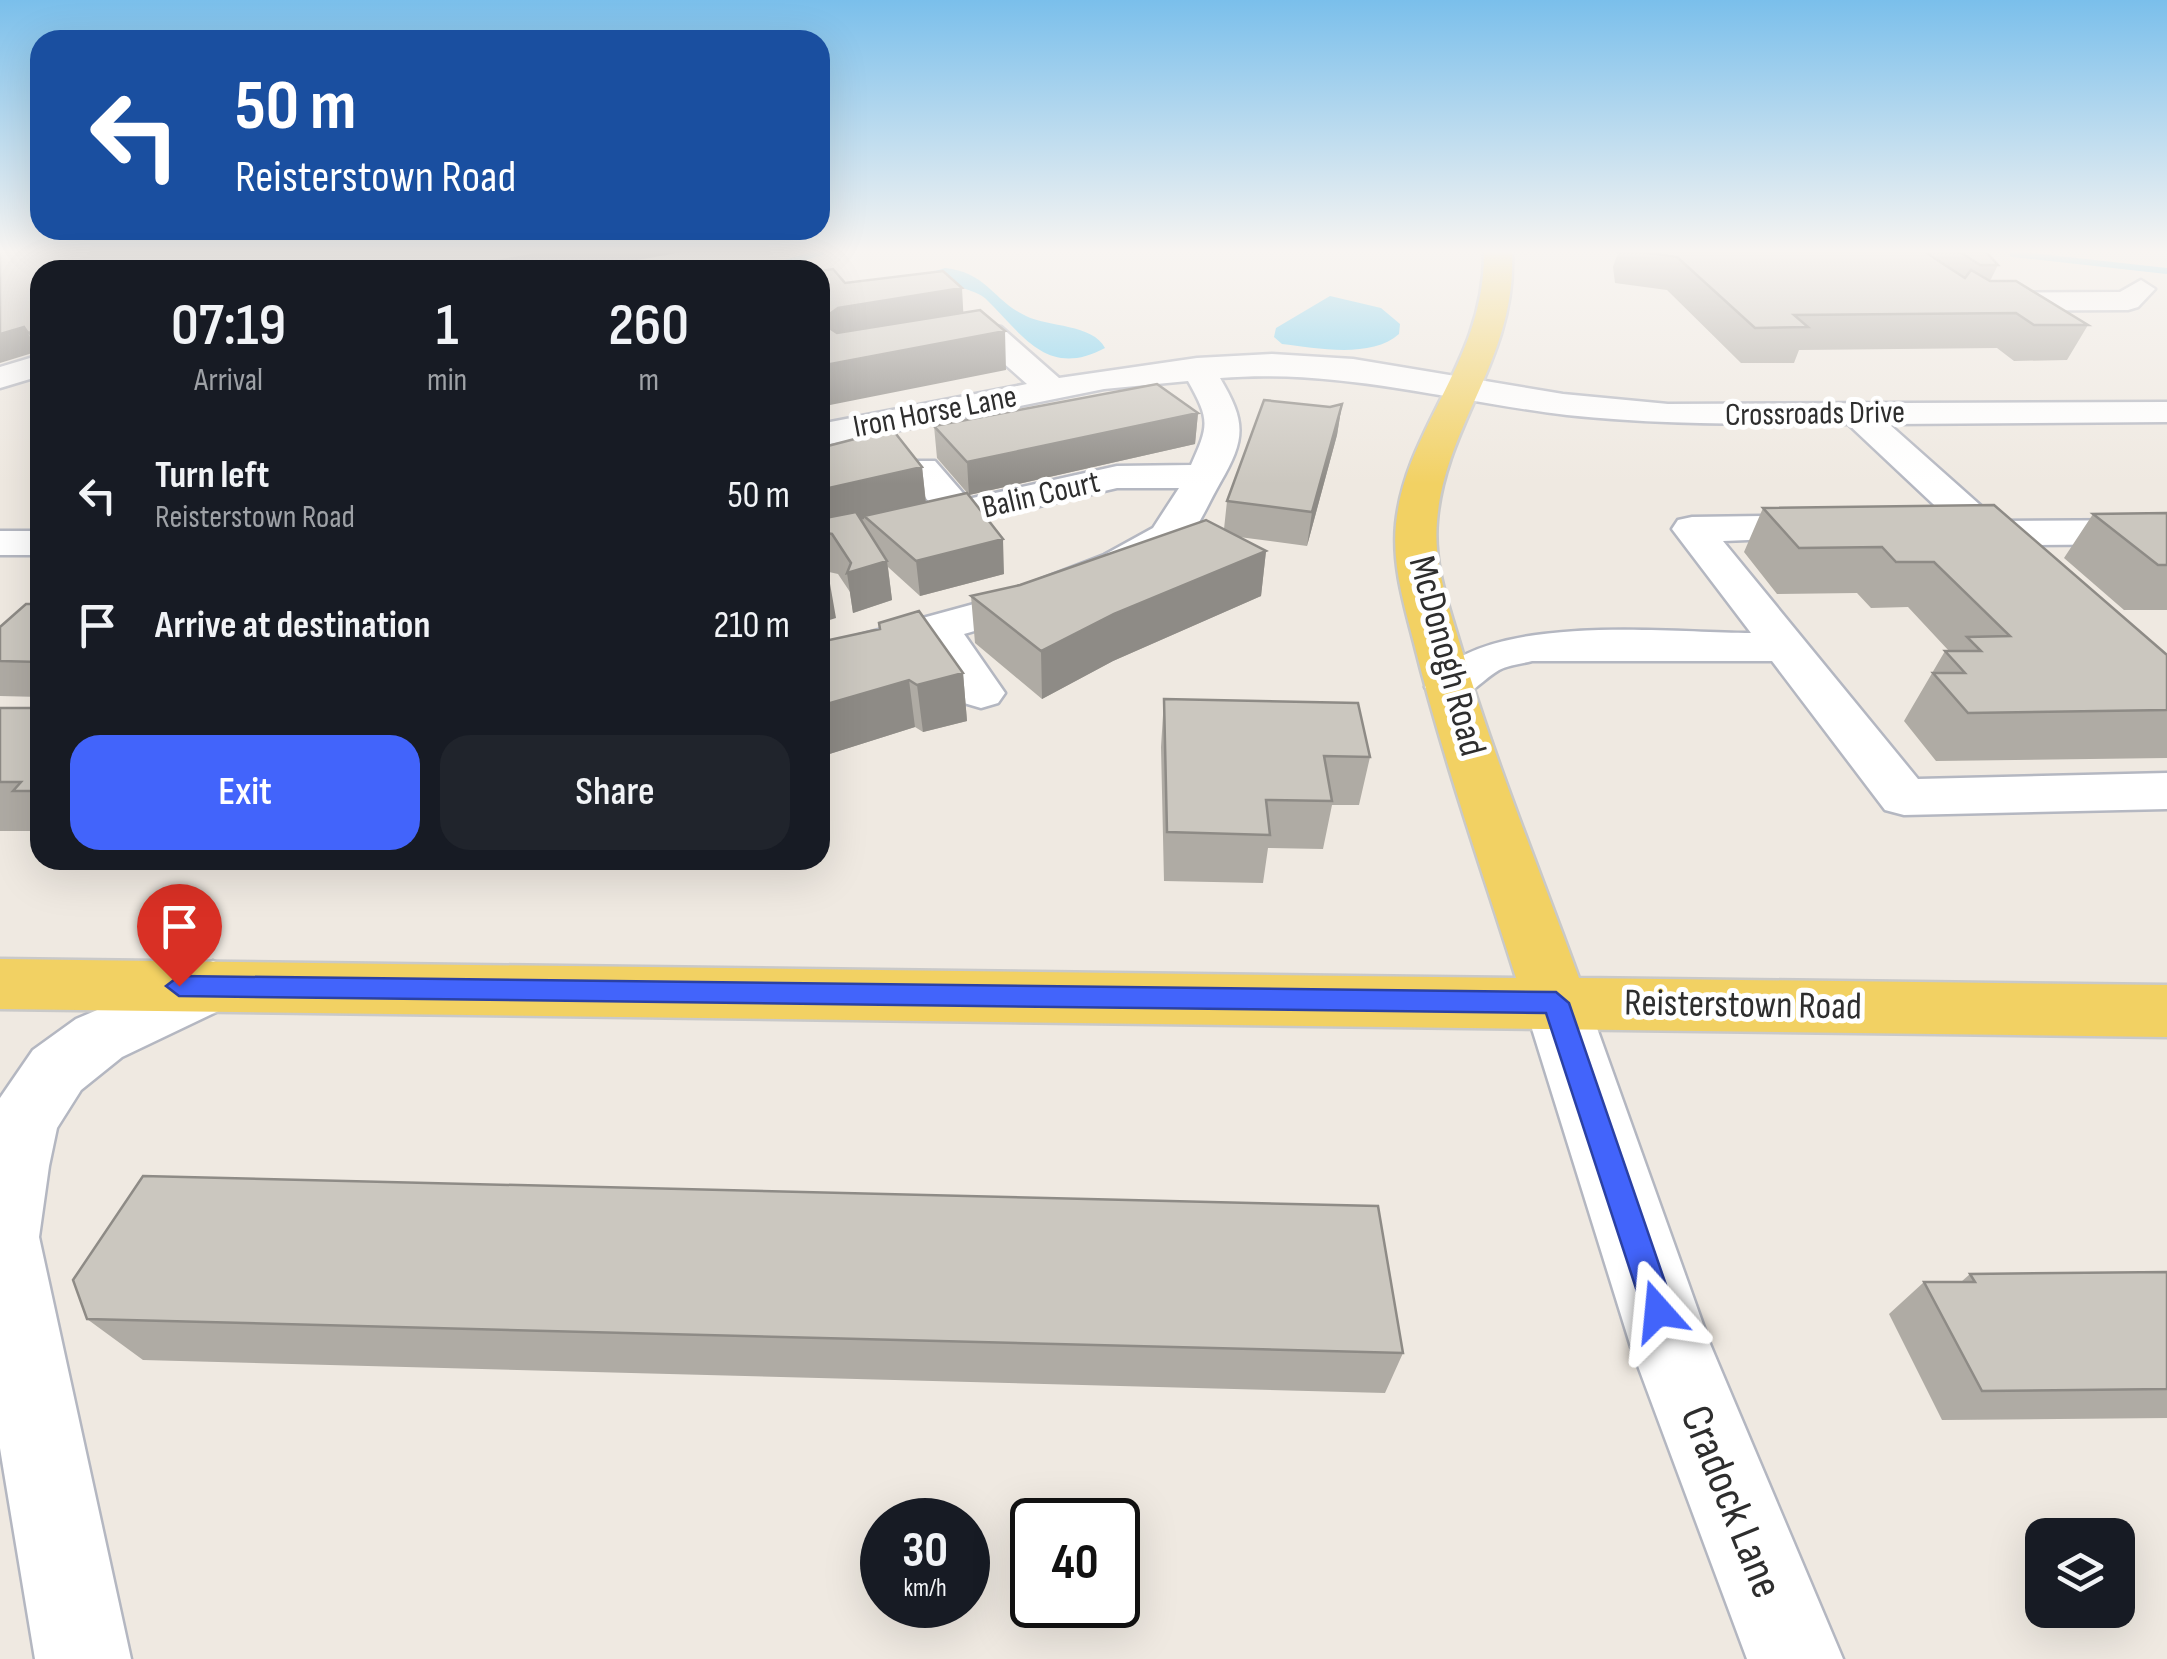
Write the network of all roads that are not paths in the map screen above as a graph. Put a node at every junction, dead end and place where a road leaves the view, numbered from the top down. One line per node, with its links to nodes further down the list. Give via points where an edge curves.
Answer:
1 (1489, 329): 6 (main road, McDonogh Road)
2 (899, 350): 7 (street, via 990,334)
3 (30, 368): 5 (street)
4 (1197, 368): 6 (street, Iron Horse Lane, via 1339,368); 7 (street, Iron Horse Lane); 12 (street, via 1242,415 1224,432)
5 (0, 378)
6 (1466, 386): 9 (street, Crossroads Drive, via 1634,412); 23 (main road, McDonogh Road, via 1433,455 1416,524 1417,569)
7 (1052, 389): 10 (street, Iron Horse Lane)
8 (2167, 412): 9 (street, Crossroads Drive)
9 (1857, 413): 14 (street)
10 (830, 432)
11 (922, 469): 13 (street)
12 (1205, 476): 13 (street, Balin Court, via 1140,474); 20 (street, via 1185,541)
13 (958, 514): 18 (street, Balin Court)
14 (1983, 529): 15 (street); 19 (street); 21 (street, via 1692,530)
15 (2167, 532)
16 (0, 543): 17 (street)
17 (30, 543)
18 (830, 543)
19 (2043, 583)
20 (938, 629): 22 (street); 24 (street)
21 (1784, 647): 23 (street, via 1531,647 1484,659); 25 (street, via 1904,798)
22 (830, 657)
23 (1449, 686): 28 (main road, McDonogh Road)
24 (981, 693)
25 (2167, 792)
26 (214, 986): 27 (main road, Reisterstown Road); 28 (main road, Reisterstown Road); 30 (street, via 99,1038 56,1070 24,1120)
27 (2, 987)
28 (1556, 1003): 29 (main road, Reisterstown Road); 32 (street, Cradock Lane, via 1670,1347)
29 (2167, 1011)
30 (1, 1233): 31 (street)
31 (83, 1659)
32 (1795, 1659)

